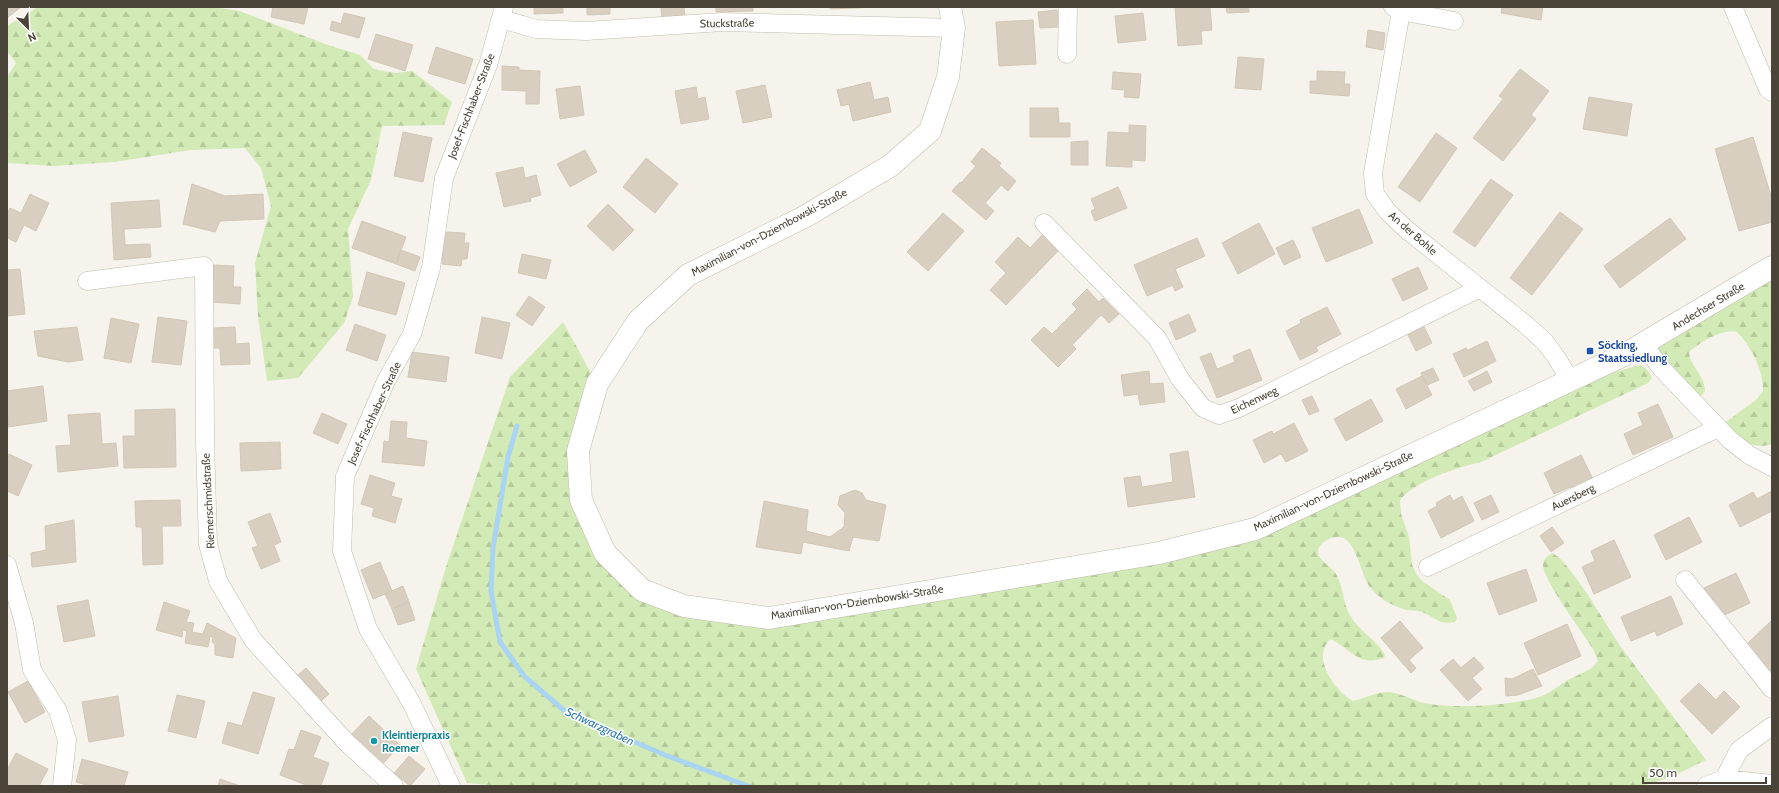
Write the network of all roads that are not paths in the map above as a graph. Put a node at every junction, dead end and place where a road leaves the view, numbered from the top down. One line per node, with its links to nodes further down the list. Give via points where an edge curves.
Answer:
1 (950, 7): 7 (street, Maximilian-von-Dziembowski-Straße)
2 (1068, 7): 8 (street)
3 (1733, 7): 9 (street, via 1768,89)
4 (1397, 9): 6 (street); 13 (street, An der Bohle, via 1373,173 1374,194 1406,230)
5 (503, 13): 7 (street, Stuckstraße, via 536,30 586,32 722,22); 27 (street, Josef-Fischhaber-Straße, via 488,65 444,178 432,268 412,334 386,381 345,476 342,551 368,629 412,704)
6 (1454, 21)
7 (954, 28): 15 (street, Maximilian-von-Dziembowski-Straße, via 948,77 930,131 890,166 806,216 688,275 638,321 597,384 578,451 581,500 605,553 642,590 684,606 769,618 1160,553 1255,529)
8 (1067, 54)
9 (1772, 92)
10 (1044, 223): 13 (street, Eichenweg, via 1157,338 1180,379 1203,408 1219,415 1239,408)
11 (1772, 267): 14 (street, Andechser Straße)
12 (87, 281): 26 (street, Riemerschmidstraße, via 204,266 208,544 218,581 253,640 348,744)
13 (1480, 288): 15 (street, An der Bohle, via 1545,342)
14 (1644, 345): 15 (street, Maximilian-von-Dziembowski-Straße); 16 (street, via 1661,368)
15 (1570, 380)
16 (1718, 428): 17 (street, via 1749,456); 19 (street, Auersberg)
17 (1772, 467)
18 (7, 565): 25 (street, via 24,622 32,670 58,711 67,740)
19 (1428, 567)
20 (1685, 580): 21 (street)
21 (1772, 689)
22 (1772, 726): 23 (street, via 1739,750)
23 (1724, 779): 24 (street); 28 (street)
24 (1772, 784)
25 (62, 786)
26 (394, 786)
27 (451, 786)
28 (1706, 786)

